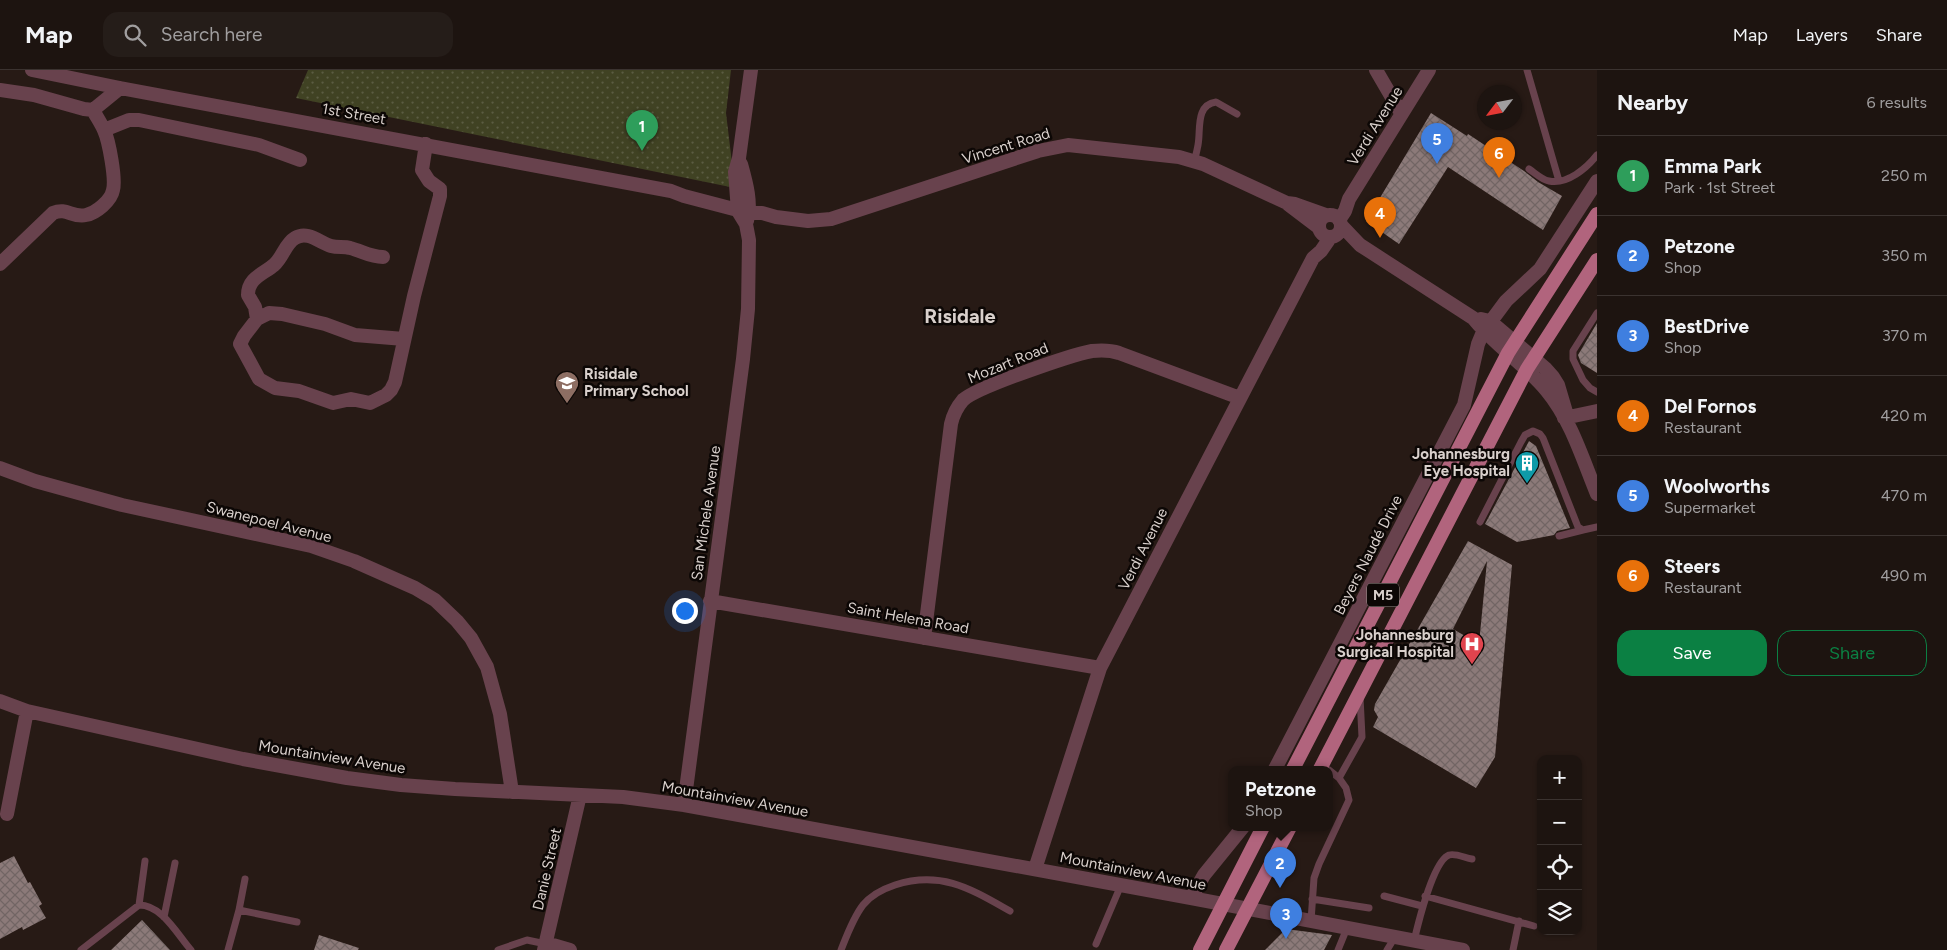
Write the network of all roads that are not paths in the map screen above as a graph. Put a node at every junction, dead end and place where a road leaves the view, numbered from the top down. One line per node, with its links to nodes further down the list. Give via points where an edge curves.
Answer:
1 (32, 70): 6 (street, 1st Street)
2 (751, 70): 20 (street, San Michele Avenue, via 739,158)
3 (1376, 70): 9 (street)
4 (1429, 70): 9 (street, Verdi Avenue)
5 (1527, 70): 17 (lane)
6 (120, 88): 8 (street); 12 (street, 1st Street)
7 (0, 90): 8 (street)
8 (93, 110): 11 (street)
9 (1401, 112): 22 (street, Verdi Avenue)
10 (1237, 114): 15 (lane, via 1216,102 1207,105 1199,121)
11 (104, 130): 14 (street, via 129,120 139,120 259,145); 27 (street, via 114,190 108,201 87,215 73,215 64,210 53,213)
12 (426, 144): 20 (street, 1st Street, via 671,190); 31 (street, via 422,170 441,191)
13 (1597, 156): 17 (lane, via 1577,173)
14 (300, 160)
15 (1194, 161): 19 (street, Vincent Road); 20 (street, Vincent Road, via 1163,154 1068,145 1038,151 831,219 794,219)
16 (1529, 169): 17 (lane, via 1550,182)
17 (1558, 181)
18 (1597, 181): 30 (street, Beyers Naudé Drive, via 1540,269 1506,301)
19 (1287, 203): 22 (street, Vincent Road); 23 (street, Vincent Road)
20 (747, 211): 44 (street, San Michele Avenue, via 748,308)
21 (1597, 214): 32 (main road, Beyers Naudé Drive / M5)
22 (1334, 218): 23 (street, via 1322,218); 23 (street, via 1338,234); 24 (street, Vincent Road)
23 (1325, 234): 24 (street, Vincent Road); 35 (street, Verdi Avenue, via 1321,251 1313,258)
24 (1360, 245): 30 (street, Vincent Road)
25 (383, 257): 29 (street, via 370,256 351,248 332,247 302,235 297,237 276,263 252,282 248,295 255,308)
26 (1597, 260): 33 (main road, M5)
27 (0, 264)
28 (1597, 313): 34 (lane, via 1573,351 1573,359 1583,380)
29 (256, 319): 31 (street, via 263,314 276,313 325,324 355,335); 31 (street, via 240,344 259,379 275,388 333,402 356,399 370,402 391,390)
30 (1487, 327): 32 (street); 50 (street, Beyers Naudé Drive, via 1478,344 1464,404)
31 (404, 339)
32 (1511, 348): 33 (street); 51 (main road, Beyers Naudé Drive / M5)
33 (1530, 364): 37 (street, via 1545,368 1558,384); 47 (main road, M5)
34 (1597, 392)
35 (1240, 398): 45 (street, Mozart Road, via 1119,353 1099,350 984,388 964,400 951,424); 46 (street, Verdi Avenue)
36 (1597, 411): 37 (street)
37 (1566, 419): 39 (street)
38 (0, 468): 55 (street, Swanepoel Avenue, via 122,505 311,546 415,588 435,600 471,638 487,667 500,714)
39 (1597, 494)
40 (1480, 522): 42 (lane, via 1525,435 1533,431 1543,438 1576,524)
41 (1597, 527): 42 (lane)
42 (1583, 530): 43 (lane)
43 (1559, 536)
44 (710, 601): 45 (street, Saint Helena Road); 57 (street, San Michele Avenue)
45 (924, 638): 46 (street, Saint Helena Road)
46 (1100, 668): 65 (street, Verdi Avenue)
47 (1360, 692): 52 (main road, M5); 54 (lane, via 1362,737)
48 (0, 701): 49 (street, Mountainview Avenue)
49 (27, 711): 55 (street, Mountainview Avenue, via 309,772 401,785); 58 (street)
50 (1277, 766)
51 (1294, 766)
52 (1326, 766)
53 (1333, 773): 54 (lane)
54 (1340, 778): 71 (lane, via 1349,800 1319,864)
55 (512, 792): 56 (street, Mountainview Avenue)
56 (580, 795): 57 (street, Mountainview Avenue, via 623,797); 88 (street, Danie Street)
57 (684, 806): 65 (street, Mountainview Avenue)
58 (7, 814)
59 (1240, 831): 70 (street, via 1204,875)
60 (1261, 831): 72 (main road)
61 (1288, 831): 76 (main road)
62 (1472, 859): 69 (lane, via 1453,854 1442,860)
63 (145, 861): 73 (lane)
64 (175, 863): 79 (lane)
65 (1035, 869): 67 (street, Mountainview Avenue)
66 (245, 879): 77 (lane)
67 (1121, 886): 70 (street, Mountainview Avenue, via 1162,898); 87 (lane)
68 (1384, 896): 74 (lane)
69 (1426, 896): 74 (lane); 82 (lane)
70 (1191, 898): 72 (street, Mountainview Avenue)
71 (1312, 899): 75 (lane); 80 (lane)
72 (1223, 904): 76 (street, Mountainview Avenue); 95 (main road)
73 (138, 905): 79 (lane, via 148,905); 89 (lane)
74 (1422, 906): 86 (lane)
75 (1369, 908)
76 (1248, 909): 80 (street, Mountainview Avenue); 96 (main road)
77 (239, 910): 81 (lane); 91 (lane)
78 (1010, 912): 94 (lane, via 958,884 922,878 907,881 867,900)
79 (164, 917): 90 (lane)
80 (1311, 920): 84 (street, Mountainview Avenue)
81 (297, 922)
82 (1519, 922): 83 (lane); 100 (lane)
83 (1534, 926)
84 (1347, 927): 85 (street, Mountainview Avenue); 97 (lane)
85 (1394, 937): 86 (street, Mountainview Avenue); 98 (lane)
86 (1414, 941): 99 (street, Mountainview Avenue)
87 (1096, 944)
88 (545, 946): 92 (lane, via 527,940); 93 (street)
89 (81, 950)
90 (190, 950)
91 (228, 950)
92 (498, 950)
93 (570, 950)
94 (841, 950)
95 (1200, 950)
96 (1226, 950)
97 (1338, 950)
98 (1386, 950)
99 (1463, 950)
100 (1513, 950)

